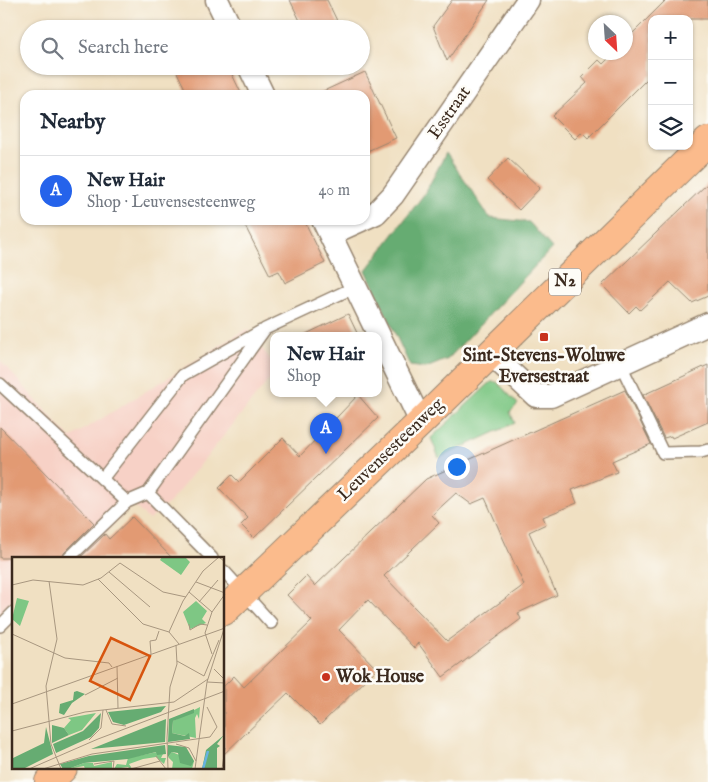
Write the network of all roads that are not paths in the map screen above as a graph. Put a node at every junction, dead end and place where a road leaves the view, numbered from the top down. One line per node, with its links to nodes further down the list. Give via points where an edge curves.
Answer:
1 (217, 0): 3 (street)
2 (528, 0): 7 (street, Esstraat, via 393,195)
3 (227, 20)
4 (253, 75): 5 (street)
5 (261, 90)
6 (708, 140): 14 (main road, Leuvensesteenweg / N2)
7 (370, 216)
8 (326, 227): 9 (street)
9 (355, 287): 11 (lane); 12 (street)
10 (708, 324): 15 (street)
11 (265, 329): 19 (lane, via 183,375); 20 (lane)
12 (377, 332)
13 (382, 342): 17 (street)
14 (491, 354): 15 (street, via 536,396 551,396); 17 (main road, Leuvensesteenweg / N2)
15 (620, 363): 18 (lane, via 663,453)
16 (0, 385): 19 (lane)
17 (421, 422): 25 (main road, Leuvensesteenweg / N2)
18 (708, 450)
19 (102, 479): 21 (lane)
20 (148, 494): 21 (lane); 23 (lane)
21 (127, 502): 22 (lane)
22 (70, 557)
23 (211, 557)
24 (225, 572): 25 (lane)
25 (244, 592): 26 (main road, Leuvensesteenweg / N2); 28 (lane)
26 (225, 610)
27 (12, 614): 29 (lane)
28 (270, 623)
29 (0, 626)
30 (61, 770): 31 (main road)
31 (49, 782)

